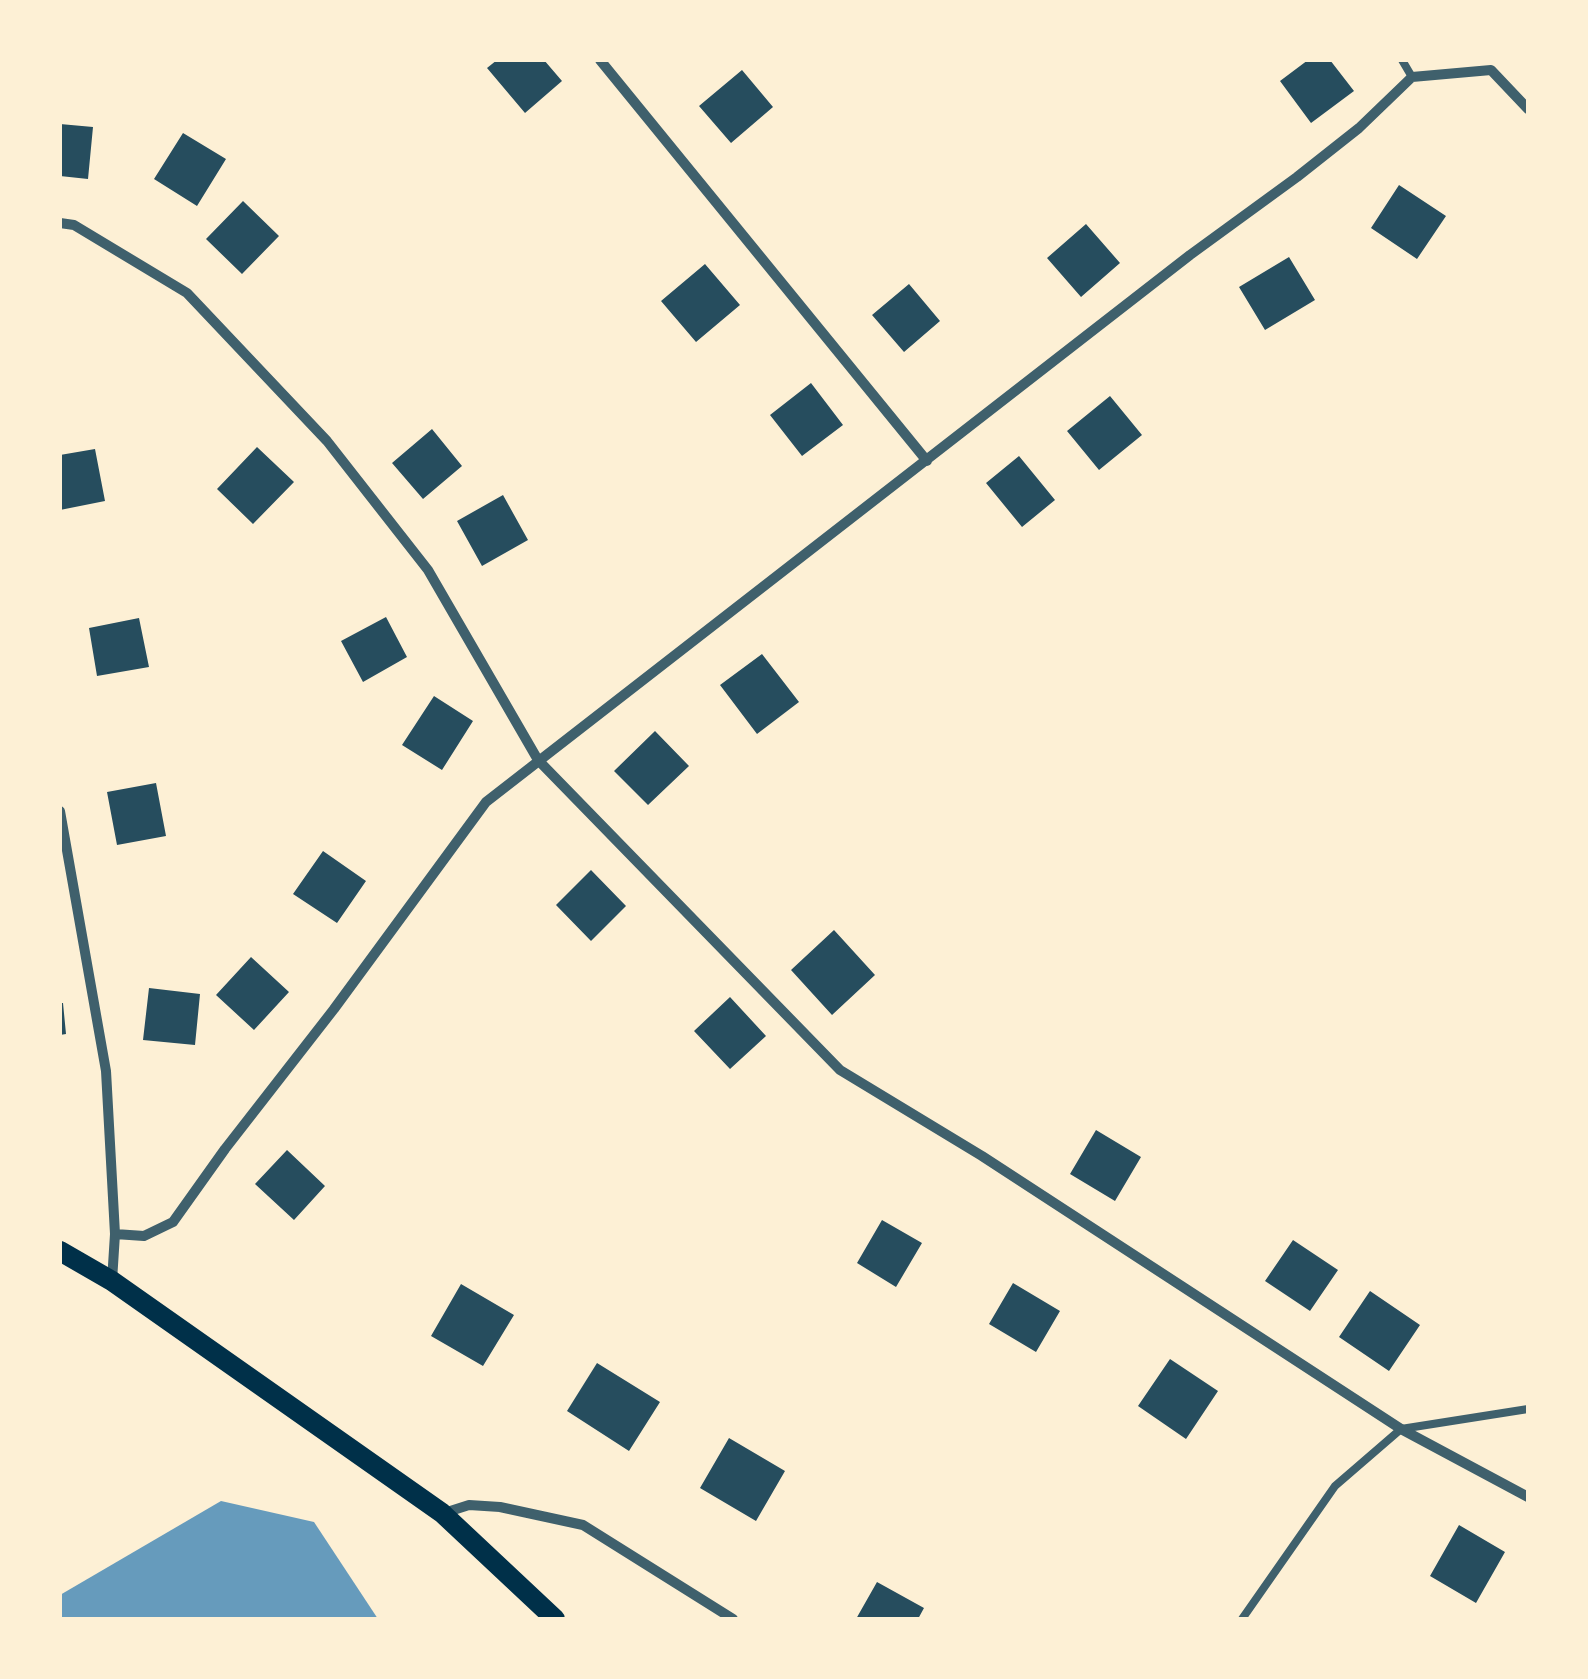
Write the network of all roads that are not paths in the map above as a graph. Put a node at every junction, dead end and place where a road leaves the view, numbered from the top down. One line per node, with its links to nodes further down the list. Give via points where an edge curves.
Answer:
1 (600, 60): 6 (street)
2 (1402, 60): 3 (lane)
3 (1412, 78): 4 (street, via 1490,70); 6 (street, via 1359,128)
4 (1528, 109)
5 (60, 223): 7 (street, via 74,225 187,294 327,441 428,570)
6 (926, 461): 7 (street)
7 (538, 760): 9 (street, via 486,802 173,1222 144,1236); 13 (street, via 840,1070)
8 (60, 811): 9 (street, via 106,1071)
9 (115, 1234): 11 (street)
10 (60, 1251): 11 (main road)
11 (112, 1281): 15 (main road)
12 (1528, 1409): 13 (lane)
13 (1401, 1428): 14 (street); 18 (lane, via 1335,1486)
14 (1528, 1497)
15 (442, 1513): 16 (main road); 17 (street, via 500,1506 583,1524)
16 (556, 1619)
17 (733, 1619)
18 (1242, 1619)

